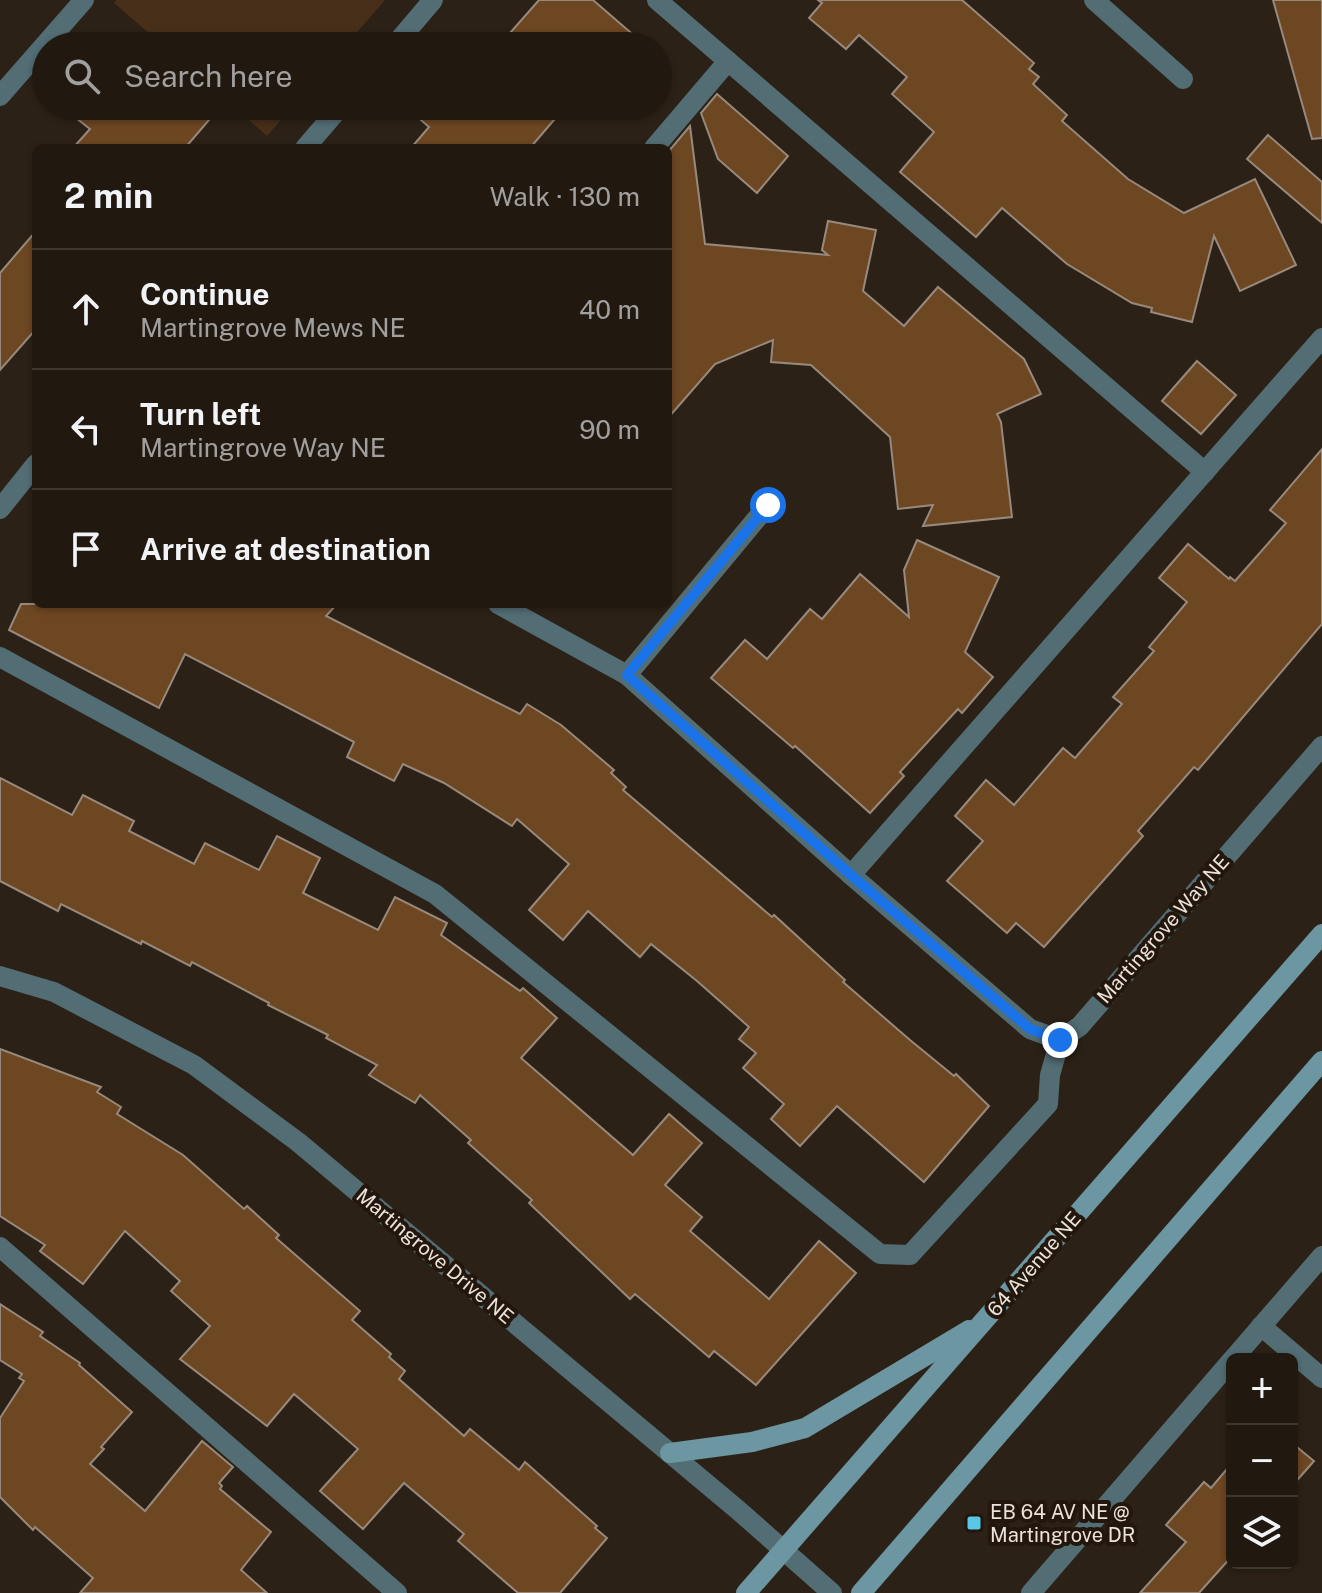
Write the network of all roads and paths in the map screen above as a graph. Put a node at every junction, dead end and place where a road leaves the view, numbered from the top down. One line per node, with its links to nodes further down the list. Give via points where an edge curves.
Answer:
1 (84, 0): 5 (street)
2 (433, 0): 6 (street)
3 (657, 0): 8 (street)
4 (1094, 0): 9 (street)
5 (56, 32)
6 (406, 32)
7 (32, 59): 10 (street)
8 (728, 61): 13 (street); 16 (street)
9 (1183, 79)
10 (0, 96)
11 (329, 120): 12 (street)
12 (308, 144)
13 (657, 144)
14 (1322, 338): 16 (street)
15 (32, 469): 18 (street)
16 (1205, 472): 23 (street)
17 (768, 505): 21 (street)
18 (0, 509)
19 (505, 608): 21 (street)
20 (0, 657): 26 (street, via 435,894 880,1254 910,1255 1048,1104)
21 (627, 675): 23 (street)
22 (1322, 746): 26 (street, Martingrove Way NE, via 1080,1026)
23 (851, 875): 26 (street, via 1030,1029)
24 (1322, 934): 30 (main road, 64 Avenue NE)
25 (0, 976): 35 (street, Martingrove Drive NE, via 54,992 194,1065 298,1142)
26 (1060, 1040)
27 (1322, 1061): 40 (main road)
28 (0, 1247): 37 (street)
29 (1322, 1256): 31 (street)
30 (986, 1320): 35 (main road, via 805,1428 752,1442); 36 (main road, 64 Avenue NE)
31 (1261, 1326): 32 (street); 34 (street)
32 (1237, 1353)
33 (1226, 1366): 41 (street)
34 (1322, 1378)
35 (670, 1453): 36 (street, Martingrove Drive NE)
36 (784, 1551): 38 (main road, 64 Avenue NE); 39 (street, Martingrove Drive NE)
37 (397, 1593)
38 (746, 1593)
39 (832, 1593)
40 (861, 1593)
41 (1031, 1593)

